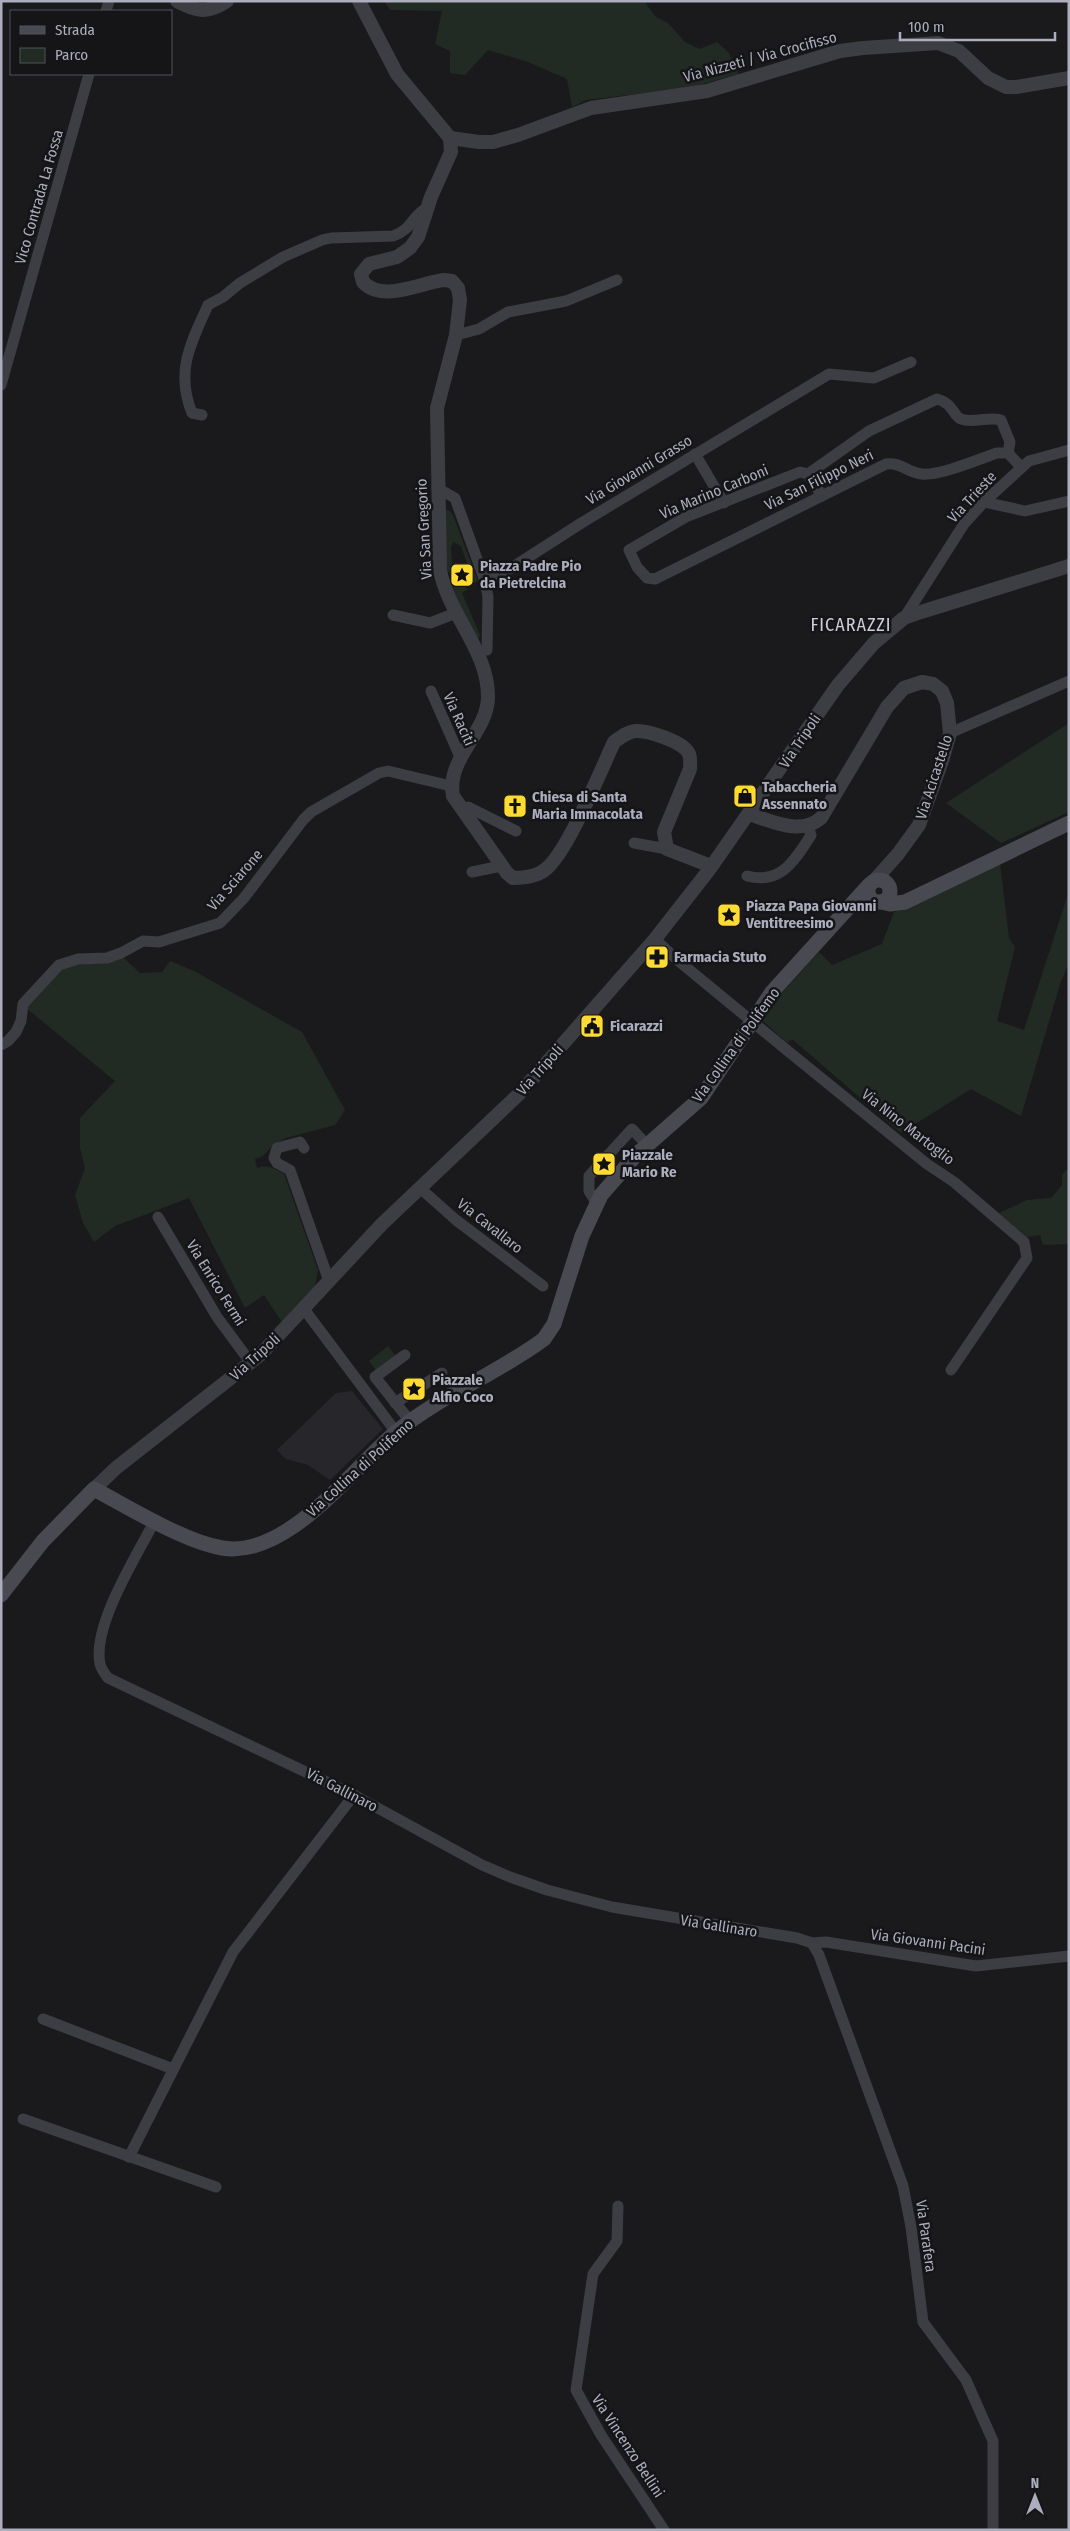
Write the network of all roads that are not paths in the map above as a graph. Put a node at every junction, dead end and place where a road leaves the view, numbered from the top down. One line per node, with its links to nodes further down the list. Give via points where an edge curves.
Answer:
1 (177, 1): 2 (street, via 195,10 209,11)
2 (227, 1)
3 (360, 1): 6 (street, via 397,74)
4 (88, 75): 11 (street, Vico Contrada La Fossa)
5 (1069, 78): 6 (street, Via Nizzeti / Via Crocifisso, via 1006,87 988,78 959,51 938,43 872,47 840,51 707,91 591,108 494,142)
6 (450, 138): 7 (street, Via San Gregorio, via 451,152)
7 (427, 208): 9 (street, Via San Gregorio, via 418,237 410,248 397,257 369,264 361,274 363,282 376,291 387,292 435,281 452,281 458,288 460,300); 12 (street, via 419,212 413,224 393,236 322,240 293,252 208,305 188,351 184,373 184,388 192,413)
8 (617, 280): 9 (street, via 566,301 508,312 479,328)
9 (456, 335): 18 (street, Via San Gregorio, via 436,408)
10 (911, 362): 15 (street, Via Giovanni Grasso, via 874,378 829,374)
11 (1, 385)
12 (202, 415)
13 (1069, 450): 16 (street, Via Trieste, via 1029,461)
14 (1008, 453): 16 (street); 17 (street, via 1010,442 1001,420 992,417 962,420 954,409 937,399 869,431); 19 (street, Via San Filippo Neri, via 997,453 932,474 913,472 896,463 886,464)
15 (695, 454): 22 (street); 25 (street, Via Giovanni Grasso, via 502,574)
16 (1022, 467): 21 (street, Via Trieste)
17 (808, 474): 19 (street); 22 (street, Via Marino Carboni, via 800,472)
18 (438, 488): 25 (street, via 455,498); 26 (street, Via San Gregorio, via 440,570)
19 (822, 496): 24 (street, Via San Filippo Neri, via 655,579 647,578)
20 (1069, 501): 21 (street, via 1025,511)
21 (984, 502): 28 (street, Via Trieste, via 964,524)
22 (724, 503): 24 (street, Via Marino Carboni, via 686,518 629,550)
23 (1069, 566): 28 (street, Via Tripoli)
24 (637, 567)
25 (485, 581): 29 (street, via 488,597)
26 (456, 614): 27 (street, via 430,623); 33 (street, Via San Gregorio, via 477,653 488,686 486,712)
27 (393, 615)
28 (904, 618): 36 (street, Via Tripoli, via 874,643 838,685)
29 (487, 650)
30 (1069, 681): 32 (street)
31 (431, 690): 33 (street, Via Raciti)
32 (950, 733): 38 (street, Via Acicastello, via 947,703 942,691 933,684 922,682 904,688 887,707 821,818); 46 (street, Via Acicastello, via 918,825)
33 (461, 759): 34 (street, Via San Gregorio)
34 (451, 786): 35 (street); 49 (street, Via Sciarone, via 388,771 311,812 244,898 220,923 159,942 143,941 107,958 78,959 59,965 23,1004 16,1032)
35 (462, 810): 39 (street, via 468,807); 42 (street)
36 (749, 814): 38 (street, via 787,826); 43 (street, Via Tripoli)
37 (1066, 825): 46 (main road, via 898,903)
38 (808, 826): 45 (street, via 811,835 788,867 772,878 760,880)
39 (516, 832)
40 (634, 843): 41 (street)
41 (667, 849): 42 (street, via 664,832 690,770 691,760 682,745 637,731 624,734 614,742 569,834 548,868 539,874 514,878); 43 (street)
42 (501, 866): 44 (street)
43 (712, 866): 47 (street, Via Tripoli)
44 (472, 872)
45 (747, 876)
46 (877, 891): 48 (main road, Via Collina di Polifemo, via 839,919 772,992)
47 (655, 939): 48 (street, Via Nino Martoglio); 52 (street, Via Tripoli, via 519,1094)
48 (752, 1020): 50 (main road, Via Collina di Polifemo, via 701,1098); 60 (street, Via Nino Martoglio, via 1024,1242 1027,1258)
49 (1, 1044)
50 (647, 1145): 53 (main road, Via Collina di Polifemo); 53 (street, via 632,1129 589,1176 589,1190)
51 (304, 1148): 55 (street, via 300,1142 292,1142 277,1148 274,1158 276,1163 290,1170)
52 (420, 1188): 55 (street, Via Tripoli); 56 (street, Via Cavallaro, via 456,1220)
53 (596, 1202): 63 (main road, Via Collina di Polifemo, via 554,1324 544,1340)
54 (158, 1217): 59 (street, Via Enrico Fermi, via 217,1317)
55 (329, 1281): 57 (street, Via Tripoli)
56 (543, 1286)
57 (304, 1309): 59 (street, Via Tripoli); 64 (street)
58 (405, 1355): 62 (street, via 376,1376)
59 (251, 1363): 65 (street, Via Tripoli, via 116,1468)
60 (951, 1370)
61 (442, 1373): 62 (street)
62 (395, 1403): 63 (street)
63 (410, 1421): 64 (main road, Via Collina di Polifemo)
64 (396, 1432): 66 (main road, Via Collina di Polifemo, via 303,1520 266,1543 250,1548 224,1548)
65 (94, 1489): 66 (main road); 67 (main road, Via Tripoli, via 43,1541)
66 (154, 1520): 68 (street, Via Gallinaro, via 104,1622 100,1666 108,1678)
67 (1, 1595)
68 (354, 1795): 69 (street, Via Gallinaro, via 482,1865 547,1890 612,1907); 72 (street, via 233,1952)
69 (812, 1943): 70 (street, Via Giovanni Pacini, via 826,1942 976,1966); 78 (street, Via Parafera, via 903,2186 923,2322 966,2380 994,2441)
70 (1069, 1956)
71 (43, 2020): 72 (street)
72 (173, 2069): 74 (street)
73 (23, 2119): 74 (street)
74 (129, 2157): 75 (street)
75 (216, 2187)
76 (618, 2206): 77 (street, Via Vincenzo Bellini, via 618,2241 593,2274 576,2390 601,2435)
77 (664, 2530)
78 (993, 2530)

